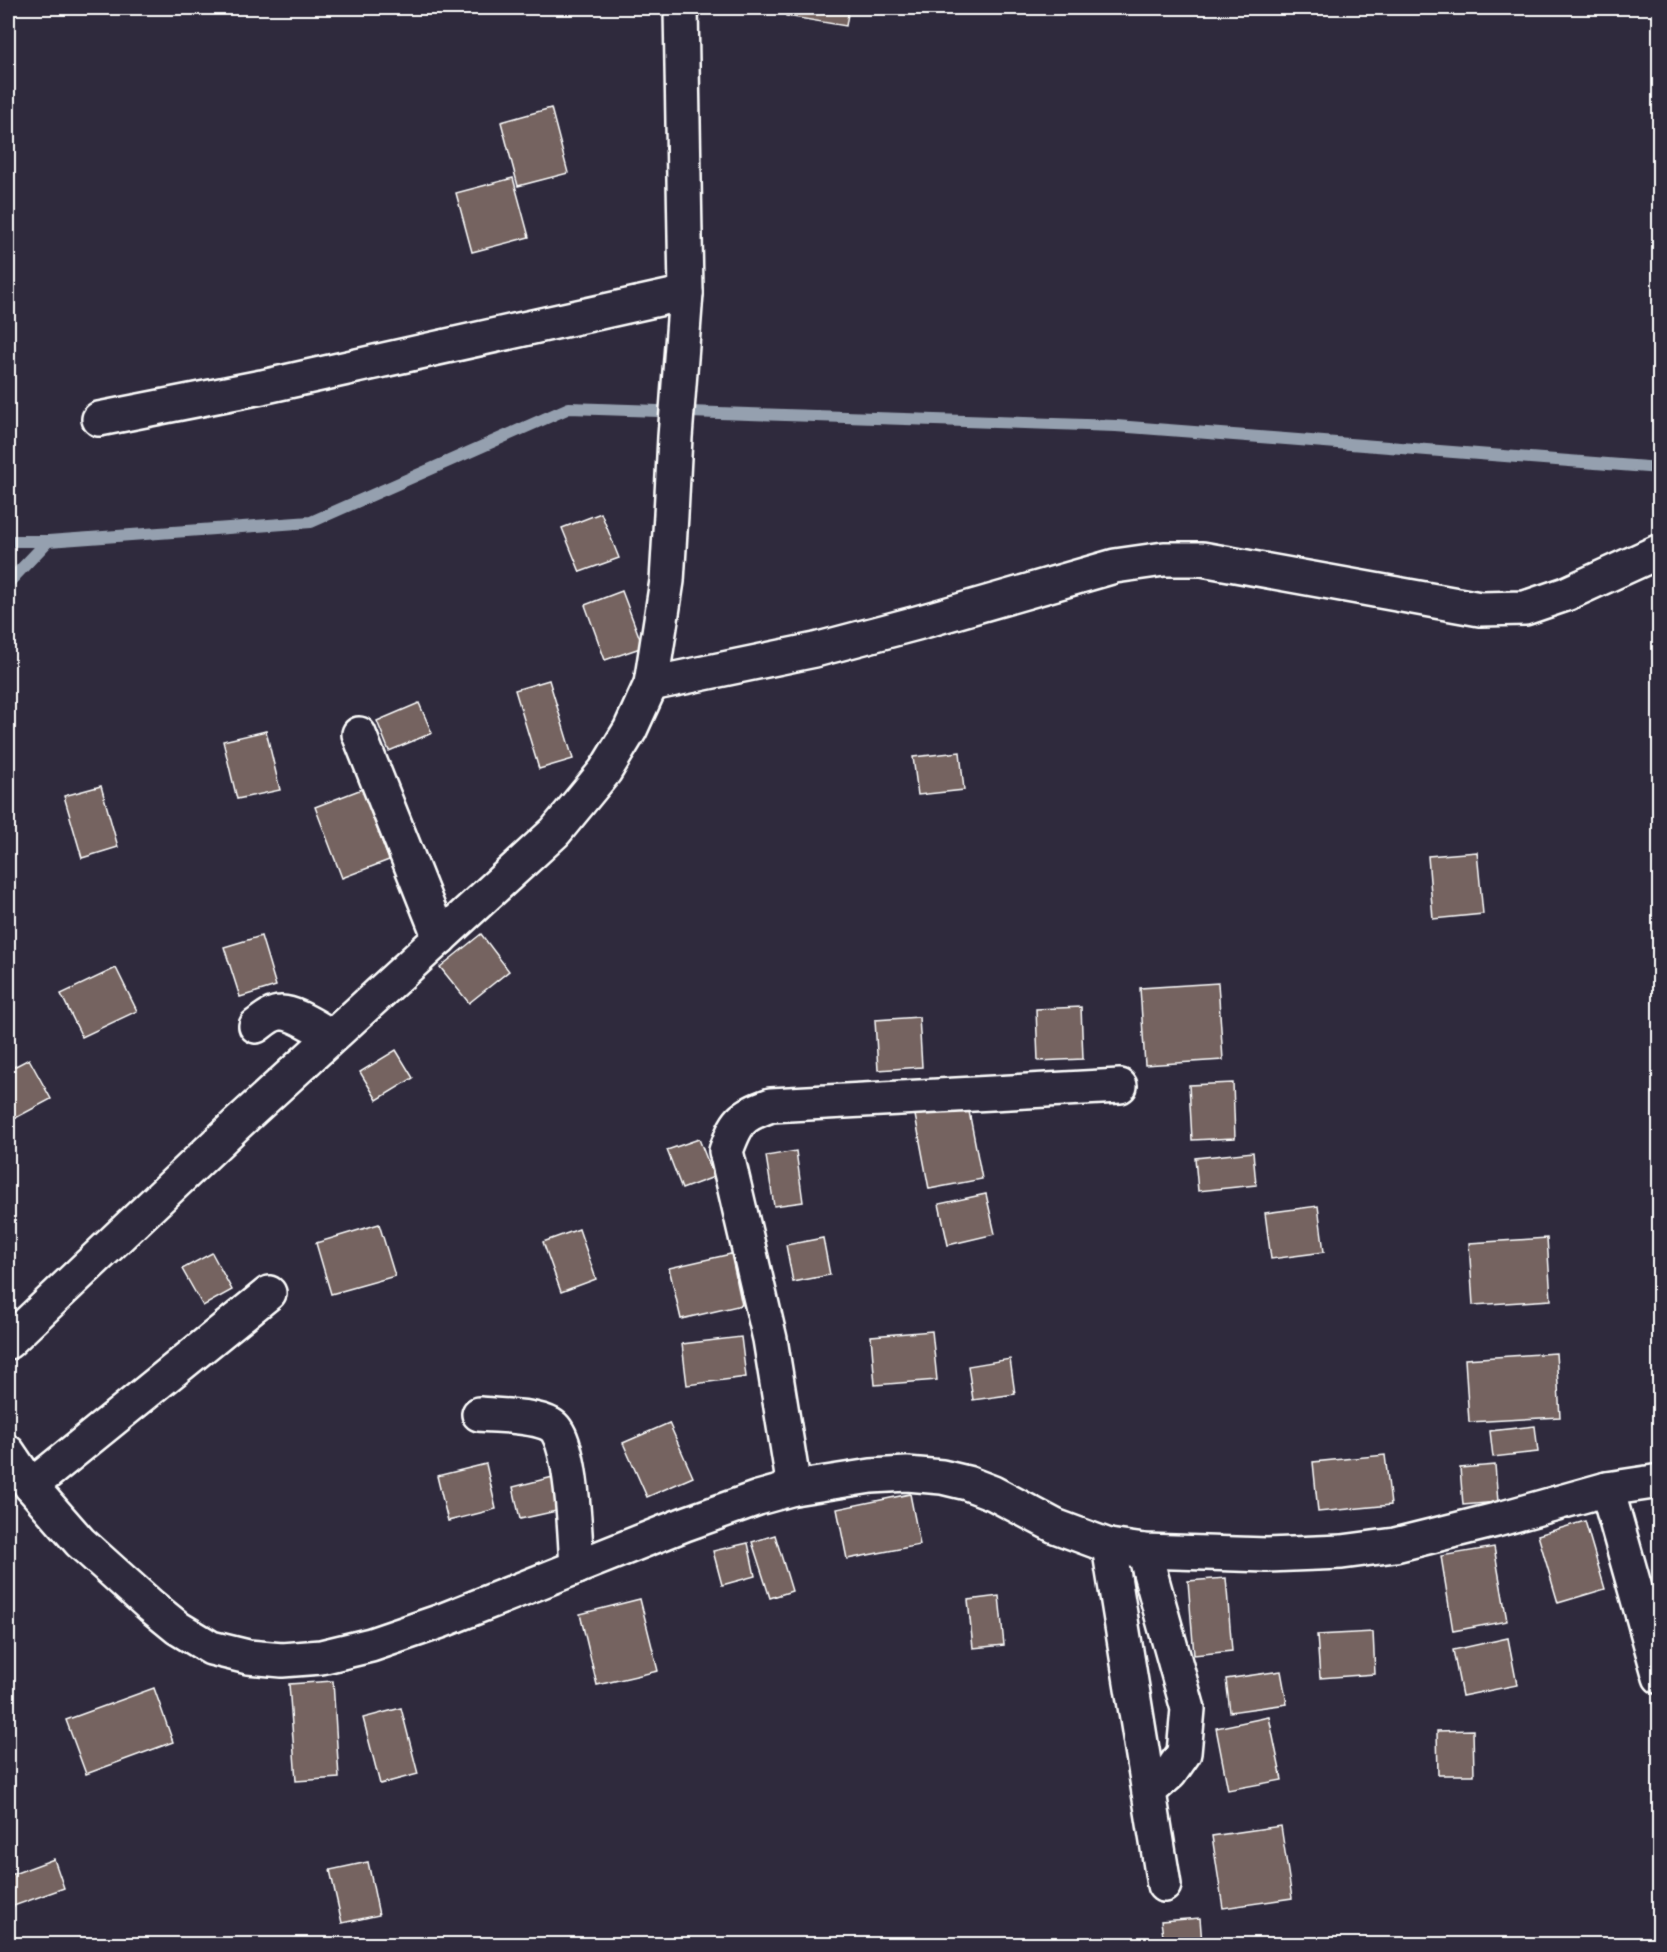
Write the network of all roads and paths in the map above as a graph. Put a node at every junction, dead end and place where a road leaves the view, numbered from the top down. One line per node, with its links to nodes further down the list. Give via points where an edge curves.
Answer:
1 (681, 8): 2 (street)
2 (686, 293): 3 (street); 5 (street, via 667,581)
3 (99, 419)
4 (1659, 551): 5 (street, via 1566,594 1525,608 1480,609 1202,559 1154,560 1116,566 815,650)
5 (651, 684): 7 (street, via 605,771 562,824)
6 (359, 734): 7 (street)
7 (440, 938): 9 (street)
8 (256, 1026): 9 (street, via 280,1013)
9 (332, 1036): 12 (street)
10 (1120, 1086): 17 (street, via 771,1105 750,1112 734,1128 726,1151 770,1339)
11 (269, 1293): 16 (street)
12 (8, 1342)
13 (479, 1414): 21 (street, via 540,1420 554,1426 568,1465)
14 (8, 1452): 16 (street)
15 (1659, 1481): 18 (street)
16 (31, 1486): 21 (street, via 80,1542 169,1620 211,1648 248,1657 321,1657 370,1645)
17 (794, 1488): 19 (street, via 871,1476 942,1477 993,1493 1055,1526); 21 (street, via 685,1524)
18 (1607, 1489): 20 (street, via 1395,1545 1267,1555); 22 (street)
19 (1109, 1546): 20 (street); 23 (street)
20 (1144, 1551): 23 (street, via 1188,1709 1184,1753 1170,1773)
21 (578, 1567)
22 (1659, 1677)
23 (1149, 1791): 24 (street)
24 (1164, 1885)

